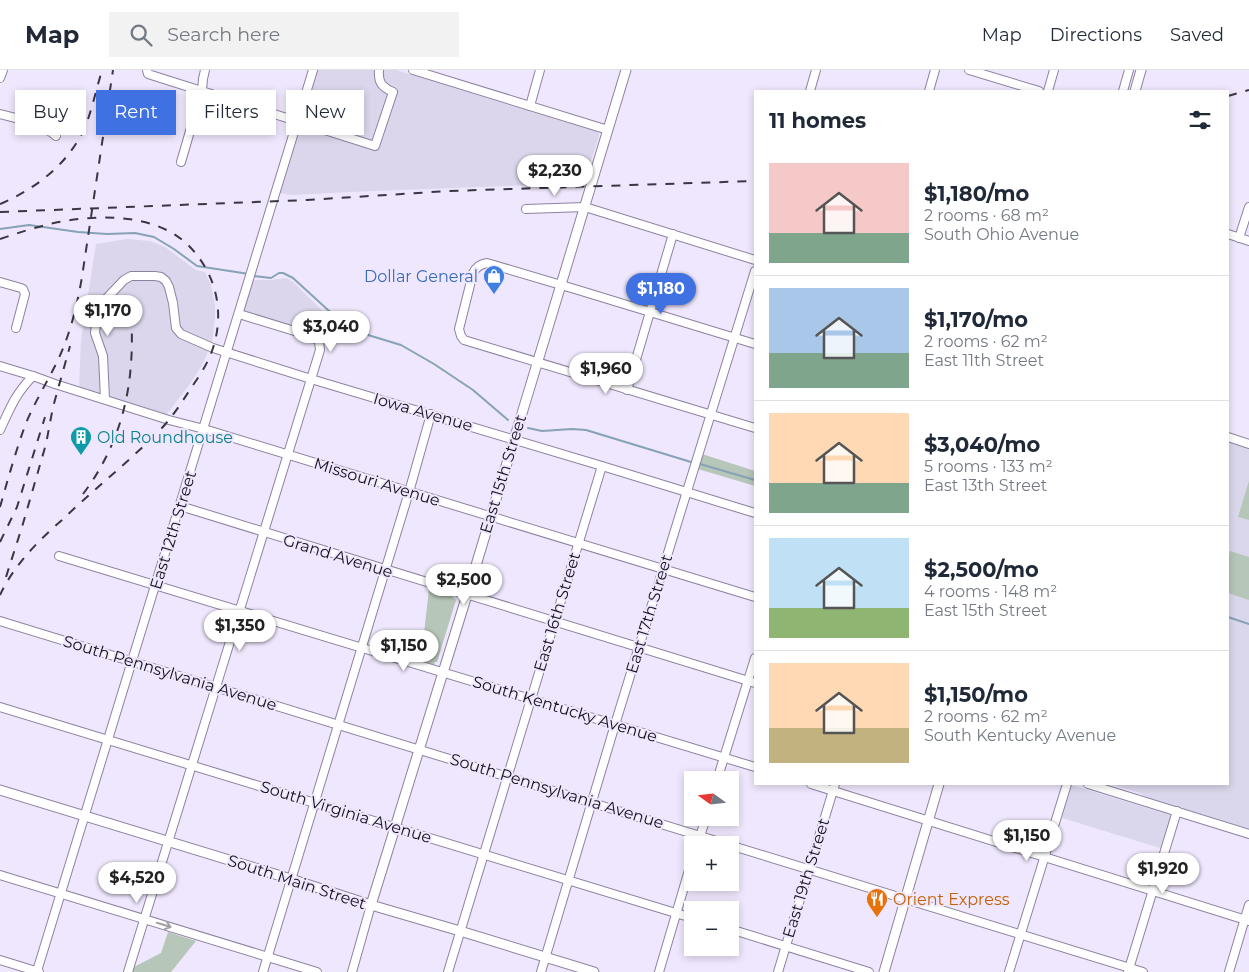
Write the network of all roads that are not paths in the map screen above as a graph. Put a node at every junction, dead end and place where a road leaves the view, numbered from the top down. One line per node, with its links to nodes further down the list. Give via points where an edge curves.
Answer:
1 (3, 70): 15 (street)
2 (205, 70): 16 (street)
3 (313, 70): 17 (street, East 12th Street)
4 (379, 70): 29 (street, via 383,87 394,92 375,146)
5 (414, 70): 24 (street)
6 (540, 70): 24 (street)
7 (626, 70): 26 (main road, East 15th Street)
8 (816, 70): 18 (street)
9 (935, 70): 19 (street)
10 (969, 70): 20 (street)
11 (1054, 70): 21 (street)
12 (1129, 70): 22 (street)
13 (1141, 70): 23 (main road)
14 (148, 72): 16 (street)
15 (0, 78)
16 (202, 90)
17 (307, 90)
18 (810, 90)
19 (928, 90)
20 (1036, 90)
21 (1048, 90)
22 (1123, 90)
23 (1135, 90)
24 (530, 106): 26 (street)
25 (0, 114): 30 (street, via 45,128)
26 (608, 130): 32 (main road, East 15th Street)
27 (189, 135): 31 (street)
28 (294, 135): 44 (street, East 12th Street)
29 (341, 135)
30 (56, 136)
31 (181, 162)
32 (585, 207): 34 (street); 35 (street); 42 (main road, East 15th Street)
33 (1249, 207): 37 (street)
34 (526, 208)
35 (673, 234): 39 (street); 43 (street)
36 (1229, 234): 37 (street)
37 (1239, 238): 38 (street)
38 (1249, 240)
39 (754, 260)
40 (754, 274): 46 (street, East 17th Street)
41 (0, 282): 45 (street, via 21,288 25,294)
42 (561, 285): 43 (street); 49 (main road, East 15th Street); 49 (street, via 494,265 485,264 474,270 459,329 461,336 464,340)
43 (650, 312): 46 (street); 53 (street)
44 (239, 314): 48 (street, East 12th Street); 52 (street, via 314,337 320,350)
45 (16, 328)
46 (734, 337): 47 (street); 56 (street, East 17th Street)
47 (754, 344)
48 (227, 352): 52 (street, Iowa Avenue); 54 (street, Iowa Avenue, via 181,334 176,328 166,281 155,276 131,276 104,302 96,324 95,333 103,356); 58 (street, East 12th Street)
49 (537, 363): 53 (street); 61 (main road, East 15th Street)
50 (0, 366): 51 (street, Missouri Avenue)
51 (33, 376): 54 (street, Missouri Avenue); 59 (street, via 15,398)
52 (312, 379): 55 (street, Iowa Avenue); 63 (street)
53 (627, 390): 56 (street)
54 (105, 400): 58 (street, Missouri Avenue)
55 (431, 414): 61 (street, Iowa Avenue); 65 (street)
56 (711, 415): 57 (street); 66 (street, East 17th Street)
57 (754, 428)
58 (204, 429): 63 (street, Missouri Avenue); 67 (street, East 12th Street)
59 (0, 430)
60 (1229, 437): 62 (street)
61 (514, 439): 64 (street, Iowa Avenue); 69 (main road, East 15th Street)
62 (1249, 444)
63 (288, 455): 65 (street, Missouri Avenue); 70 (street)
64 (602, 466): 66 (street, Iowa Avenue); 71 (street, East 16th Street)
65 (409, 492): 69 (street, Missouri Avenue); 74 (street)
66 (687, 492): 68 (street, Iowa Avenue); 73 (street, East 17th Street)
67 (180, 506): 70 (street, Grand Avenue); 75 (street, East 12th Street)
68 (754, 513)
69 (490, 516): 71 (street, Missouri Avenue); 76 (main road, East 15th Street)
70 (264, 533): 74 (street, Grand Avenue); 78 (street)
71 (579, 543): 73 (street, Missouri Avenue); 80 (street, East 16th Street)
72 (59, 556): 75 (street, South Kentucky Avenue)
73 (663, 569): 77 (street, Missouri Avenue); 82 (street, East 17th Street)
74 (386, 570): 76 (street, Grand Avenue); 81 (street)
75 (156, 585): 78 (street, South Kentucky Avenue); 83 (street, East 12th Street)
76 (467, 595): 80 (street, Grand Avenue); 85 (main road, East 15th Street)
77 (754, 597)
78 (241, 610): 81 (street, South Kentucky Avenue); 87 (street)
79 (0, 621): 83 (street, South Pennsylvania Avenue)
80 (555, 621): 82 (street, Grand Avenue); 88 (street, East 16th Street)
81 (362, 647): 85 (street, South Kentucky Avenue); 90 (street)
82 (639, 647): 86 (street, Grand Avenue); 91 (street, East 17th Street)
83 (132, 662): 87 (street, South Pennsylvania Avenue); 92 (street, East 12th Street)
84 (754, 664): 86 (street)
85 (443, 671): 88 (street, South Kentucky Avenue); 93 (main road, East 15th Street)
86 (751, 682): 94 (street)
87 (217, 688): 90 (street, South Pennsylvania Avenue); 95 (street)
88 (531, 698): 91 (street, South Kentucky Avenue); 98 (street, East 16th Street)
89 (0, 707): 92 (street, South Virginia Avenue)
90 (338, 724): 93 (street, South Pennsylvania Avenue); 105 (street)
91 (615, 724): 94 (street, South Kentucky Avenue); 106 (street, East 17th Street)
92 (108, 740): 95 (street, South Virginia Avenue); 108 (street, East 12th Street)
93 (419, 749): 98 (street, South Pennsylvania Avenue); 111 (main road, East 15th Street)
94 (724, 758): 96 (street, South Kentucky Avenue); 97 (street)
95 (192, 765): 105 (street, South Virginia Avenue); 114 (street)
96 (754, 767)
97 (720, 771)
98 (507, 776): 106 (street, South Pennsylvania Avenue); 115 (street, East 16th Street)
99 (818, 785): 103 (street)
100 (939, 785): 109 (main road)
101 (1067, 785): 116 (street)
102 (1091, 785): 107 (street)
103 (834, 787): 109 (street); 117 (street, East 19th Street)
104 (0, 790): 108 (main road, South Main Street)
105 (314, 802): 111 (street, South Virginia Avenue); 119 (street)
106 (592, 802): 113 (street, South Pennsylvania Avenue); 120 (street, East 17th Street)
107 (1177, 811): 112 (street); 122 (street)
108 (84, 817): 114 (main road, South Main Street); 123 (street, East 12th Street)
109 (928, 821): 116 (street); 124 (main road)
110 (703, 826): 113 (street)
111 (395, 827): 115 (street, South Virginia Avenue); 125 (main road, East 15th Street)
112 (1249, 834)
113 (700, 835): 117 (street, South Pennsylvania Avenue)
114 (168, 842): 119 (main road, South Main Street); 129 (street)
115 (484, 854): 120 (street, South Virginia Avenue); 131 (street, East 16th Street)
116 (1045, 856): 122 (street); 133 (street)
117 (809, 869): 124 (street, South Pennsylvania Avenue); 134 (street, East 19th Street)
118 (0, 875): 123 (street)
119 (291, 879): 125 (main road, South Main Street); 135 (street)
120 (568, 880): 127 (street, South Virginia Avenue); 136 (street, East 17th Street)
121 (684, 886): 127 (street)
122 (1153, 891): 130 (street); 138 (street)
123 (60, 893): 129 (street); 139 (street, East 12th Street)
124 (906, 899): 133 (street, South Pennsylvania Avenue); 150 (main road)
125 (371, 905): 131 (main road, South Main Street); 143 (street)
126 (1249, 905): 130 (street)
127 (676, 913): 128 (street, South Virginia Avenue); 147 (street)
128 (684, 916)
129 (144, 919): 135 (street, one-way to 135); 140 (street)
130 (1247, 920): 153 (street)
131 (460, 931): 136 (main road, South Main Street); 144 (street, East 16th Street)
132 (739, 932): 134 (street)
133 (1021, 934): 138 (street, South Pennsylvania Avenue); 151 (street)
134 (786, 946): 148 (street, East 19th Street); 149 (street)
135 (268, 957): 141 (street); 142 (street)
136 (545, 957): 145 (street, East 17th Street); 146 (main road, South Main Street)
137 (0, 960): 139 (street)
138 (1129, 970): 152 (street, South Pennsylvania Avenue)
139 (38, 972)
140 (128, 972)
141 (263, 972)
142 (317, 972)
143 (352, 972)
144 (448, 972)
145 (541, 972)
146 (594, 972)
147 (658, 972)
148 (778, 972)
149 (869, 972)
150 (884, 972)
151 (1009, 972)
152 (1143, 972)
153 (1229, 972)

